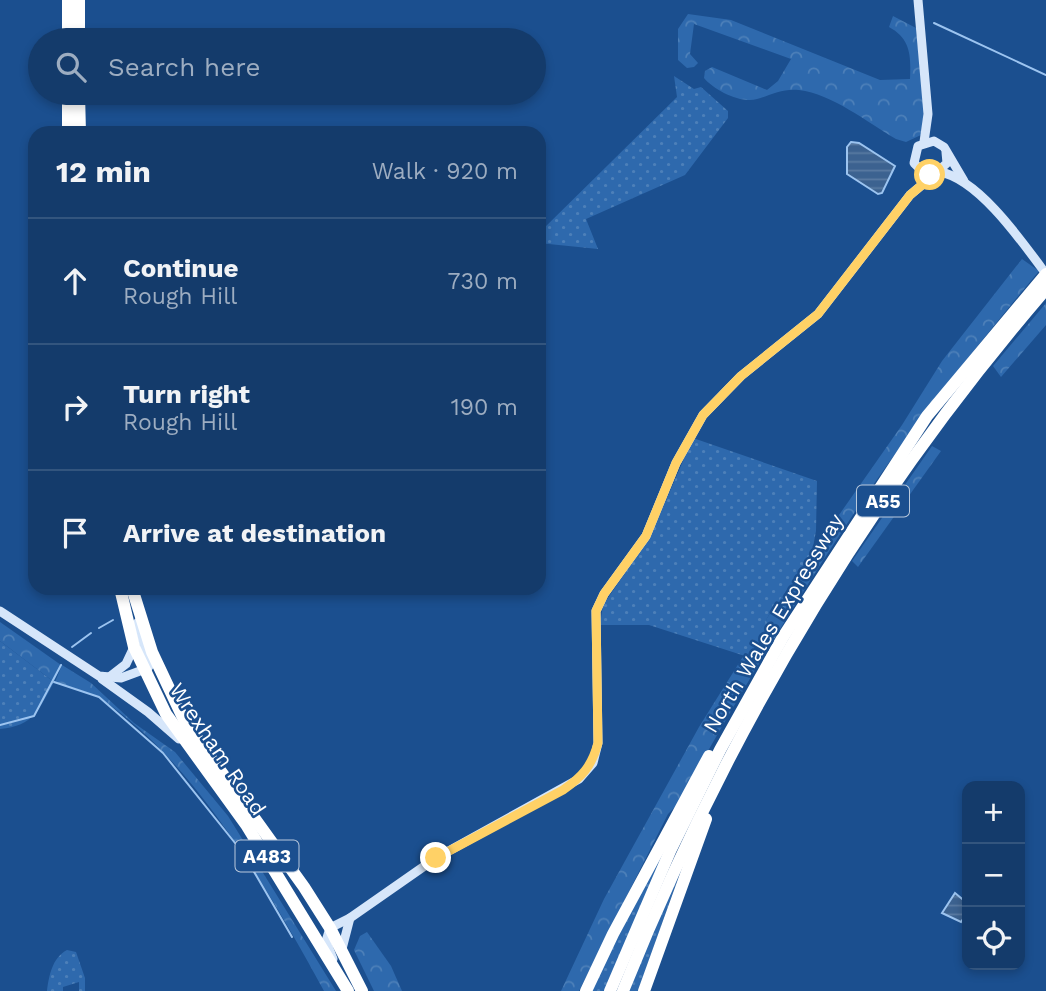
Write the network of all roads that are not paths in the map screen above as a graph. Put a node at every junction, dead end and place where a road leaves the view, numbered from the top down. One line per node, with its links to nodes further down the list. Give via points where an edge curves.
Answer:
1 (68, 0): 4 (highway)
2 (79, 0): 5 (highway)
3 (918, 0): 8 (street)
4 (68, 28)
5 (79, 28)
6 (68, 105): 9 (highway)
7 (79, 105): 10 (highway)
8 (928, 114): 11 (street); 12 (street)
9 (68, 126)
10 (80, 126)
11 (924, 142): 12 (street); 14 (street, via 914,154)
12 (939, 144): 13 (street)
13 (946, 152): 15 (street, via 947,163); 16 (street)
14 (916, 168): 15 (street, via 925,174); 17 (street)
15 (937, 173): 16 (street); 17 (street)
16 (967, 185): 18 (street, via 1008,225)
17 (910, 195): 29 (street, via 823,309 720,396 689,437 646,536 596,611 598,743 593,763 563,790 436,858)
18 (1046, 274): 19 (highway, North Wales Expressway / A55)
19 (1039, 293): 23 (highway, North Wales Expressway / A55, via 927,416); 27 (highway, North Wales Expressway / A55, via 936,423 810,613)
20 (122, 595): 24 (highway, A483)
21 (134, 595): 25 (highway, A483)
22 (0, 611): 26 (street)
23 (783, 637): 35 (highway, via 685,797); 36 (highway, North Wales Expressway / A55, via 677,836)
24 (134, 647): 25 (highway, A483); 26 (street, via 126,664)
25 (150, 667): 26 (street, Wrexham Road, via 121,678); 28 (highway, Wrexham Road / A483); 30 (highway, Wrexham Road / A483)
26 (102, 677): 28 (street)
27 (749, 719): 37 (highway, North Wales Expressway / A55, via 679,857); 38 (highway, via 703,827)
28 (188, 747): 32 (highway, Wrexham Road / A483, via 247,826)
29 (350, 918): 30 (street); 31 (street, via 341,943)
30 (330, 928): 31 (highway, Wrexham Road / A483); 32 (street, via 326,941)
31 (342, 955): 34 (highway, Wrexham Road / A483)
32 (337, 971): 33 (highway, Wrexham Road / A483)
33 (348, 991)
34 (362, 991)
35 (586, 991)
36 (610, 991)
37 (622, 991)
38 (644, 991)

